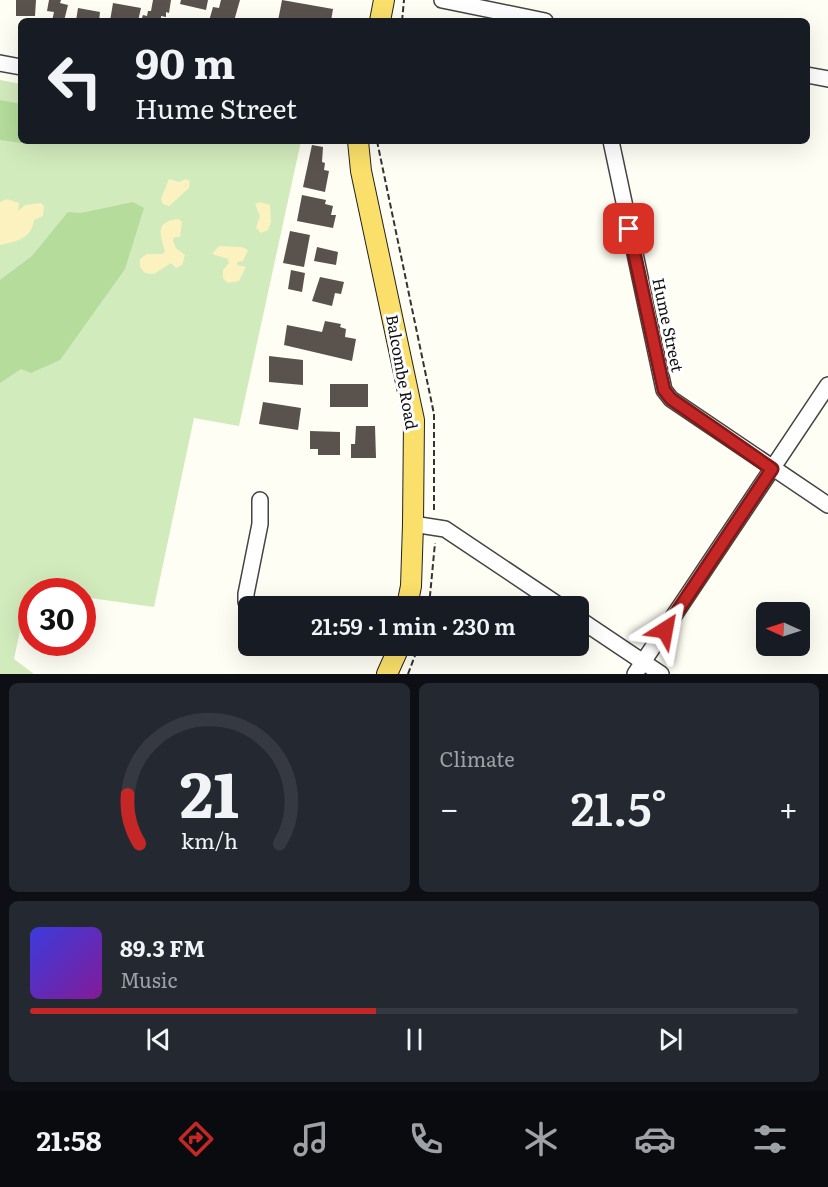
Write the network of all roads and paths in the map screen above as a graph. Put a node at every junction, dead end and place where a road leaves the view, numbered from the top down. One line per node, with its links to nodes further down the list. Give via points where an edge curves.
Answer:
1 (384, 0): 4 (main road)
2 (404, 0): 5 (path)
3 (442, 0): 6 (street)
4 (381, 18)
5 (402, 18)
6 (530, 18)
7 (0, 63): 8 (street)
8 (18, 66)
9 (810, 76): 10 (street)
10 (828, 79)
11 (358, 144): 17 (main road, Balcombe Road, via 360,171 414,420)
12 (612, 144): 14 (street, Hume Street, via 664,390 671,399)
13 (828, 385): 14 (street)
14 (772, 469): 16 (street, Hume Street); 26 (street)
15 (260, 500): 19 (street, via 260,524)
16 (828, 505)
17 (414, 524): 18 (street); 20 (main road, Balcombe Road)
18 (434, 526): 21 (path); 22 (street, via 445,529)
19 (246, 596)
20 (409, 596)
21 (431, 596)
22 (545, 596)
23 (589, 627): 26 (street)
24 (394, 656): 27 (main road)
25 (415, 656): 28 (path)
26 (639, 668): 29 (street)
27 (387, 674)
28 (408, 674)
29 (661, 674)

